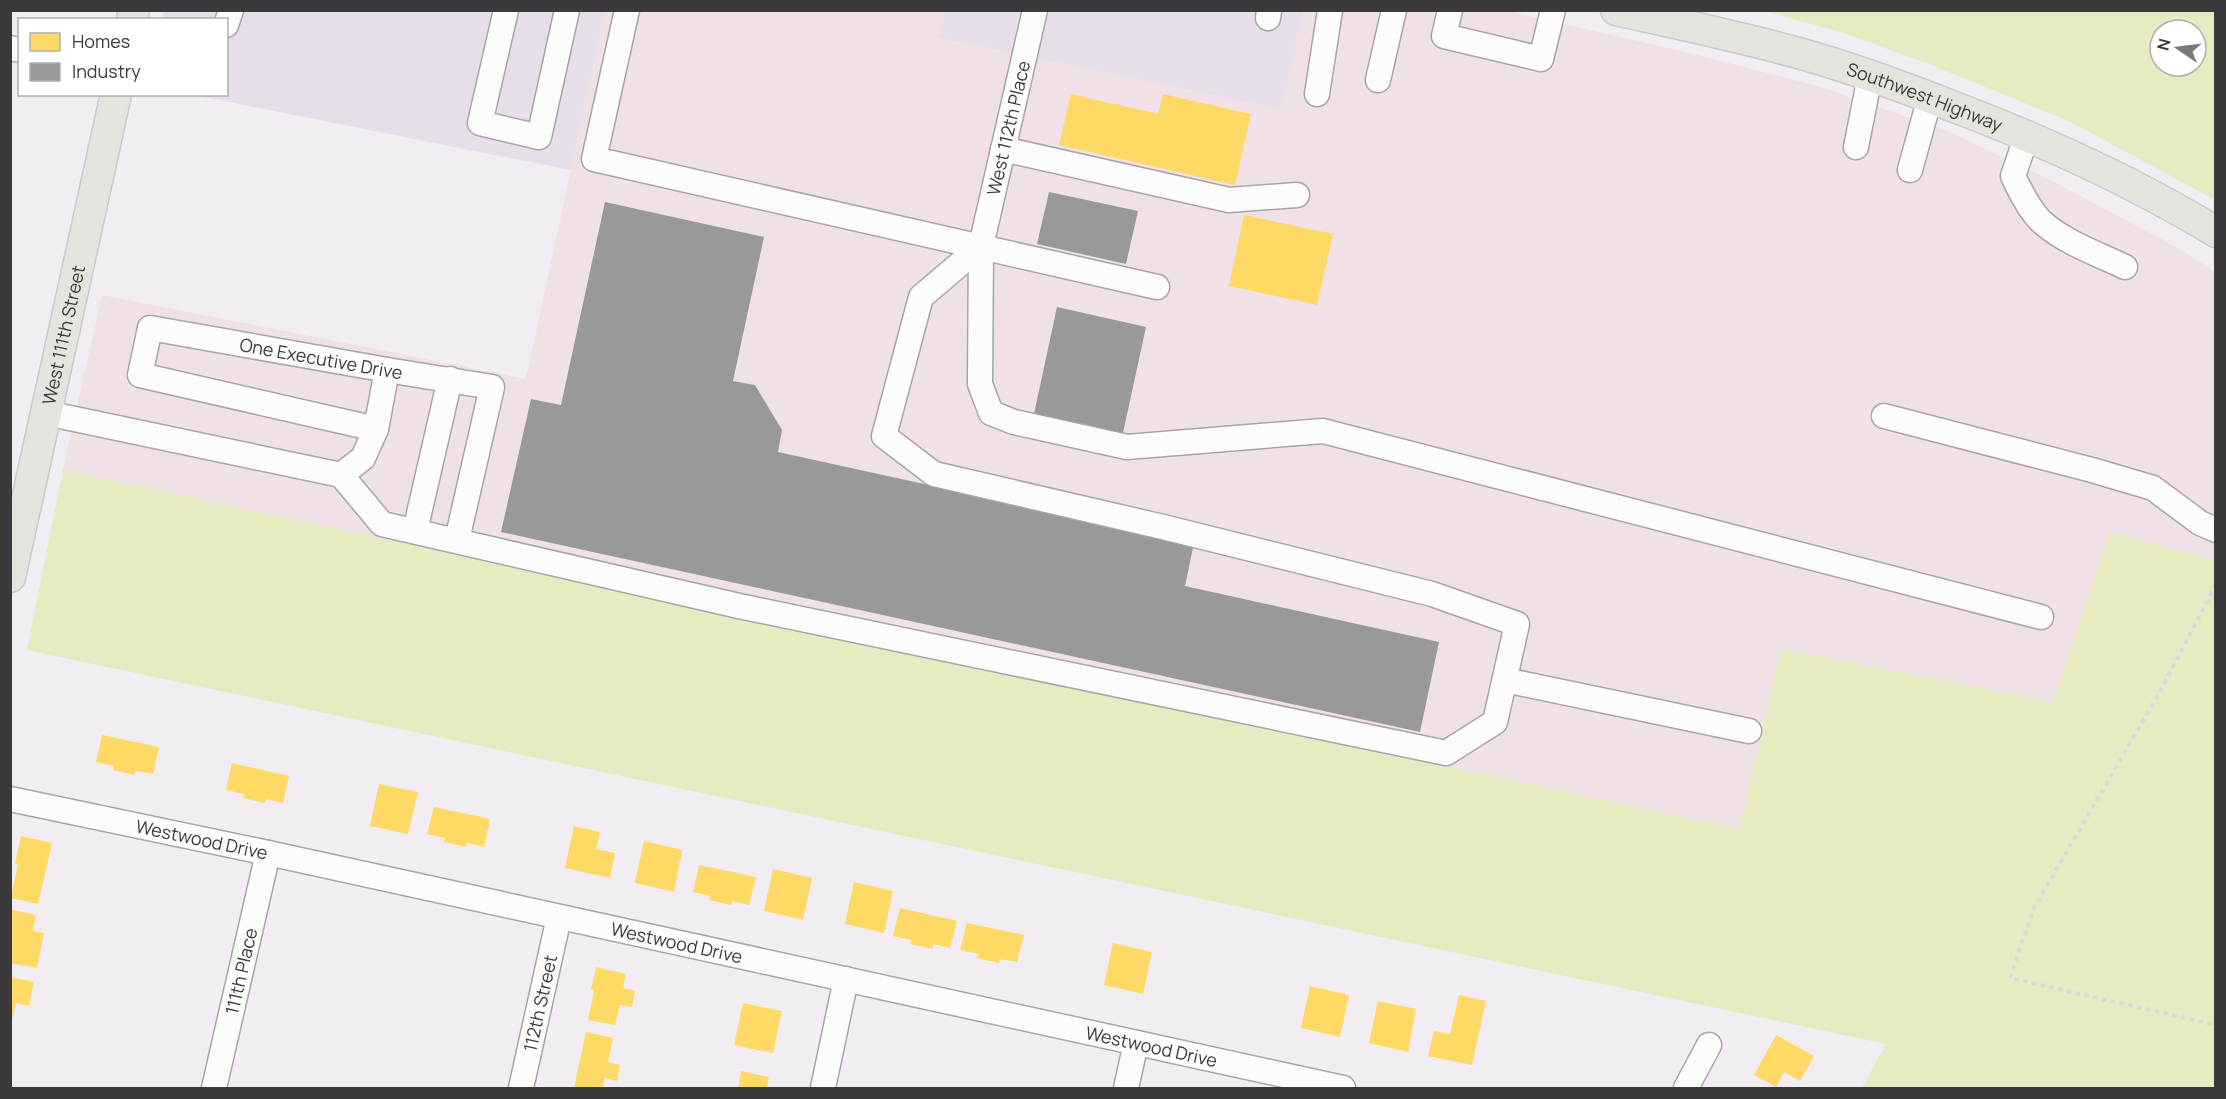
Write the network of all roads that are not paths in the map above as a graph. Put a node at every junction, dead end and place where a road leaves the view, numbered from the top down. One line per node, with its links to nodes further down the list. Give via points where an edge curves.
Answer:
1 (506, 10): 2 (street, via 480,123 538,137)
2 (567, 10)
3 (627, 10): 21 (street, via 594,159)
4 (1035, 10): 17 (street, West 112th Place)
5 (1330, 10): 12 (street)
6 (1394, 10): 11 (street)
7 (1450, 10): 8 (street, via 1444,36 1541,59)
8 (1553, 10)
9 (1616, 10): 10 (main road, Southwest Highway, via 1802,54)
10 (1870, 76): 14 (main road, Southwest Highway); 16 (street)
11 (1378, 80)
12 (1317, 94)
13 (116, 96): 26 (main road, West 111th Street)
14 (1930, 97): 15 (main road, Southwest Highway); 18 (street)
15 (2027, 135): 20 (main road, Southwest Highway, via 2098,168); 22 (street, via 2013,176 2042,222 2075,244)
16 (1856, 147)
17 (1003, 149): 19 (street, via 1228,200); 21 (street, West 112th Place)
18 (1910, 170)
19 (1297, 195)
20 (2216, 232)
21 (981, 246): 23 (street); 34 (street, West 112th Place, via 980,384 991,413 1014,422 1127,447 1323,431); 35 (street, via 921,297 884,436 934,474 1432,594 1517,624)
22 (2126, 267)
23 (1157, 286)
24 (387, 370): 25 (street, One Executive Drive); 28 (street); 28 (street, One Executive Drive, via 150,328 140,375)
25 (450, 379): 31 (street); 32 (street, One Executive Drive, via 492,387)
26 (46, 413): 29 (street); 33 (main road, West 111th Street)
27 (1884, 416): 30 (street, via 2153,488 2200,523)
28 (376, 429): 29 (street, via 363,458)
29 (340, 475): 31 (street, via 382,524)
30 (2216, 530)
31 (416, 531): 32 (street)
32 (457, 540): 35 (street, via 739,606 1446,753 1495,722)
33 (10, 578)
34 (2041, 617)
35 (1505, 680): 36 (street)
36 (1749, 731)
37 (10, 799): 38 (street, Westwood Drive)
38 (268, 853): 39 (street, Westwood Drive); 43 (street, 111th Place)
39 (559, 917): 40 (street, Westwood Drive); 44 (street, 112th Street)
40 (846, 979): 41 (street, Westwood Drive); 45 (street)
41 (1136, 1043): 46 (street); 47 (street, Westwood Drive)
42 (1709, 1045): 48 (street)
43 (214, 1089)
44 (521, 1089)
45 (823, 1089)
46 (1126, 1089)
47 (1343, 1089)
48 (1686, 1089)

